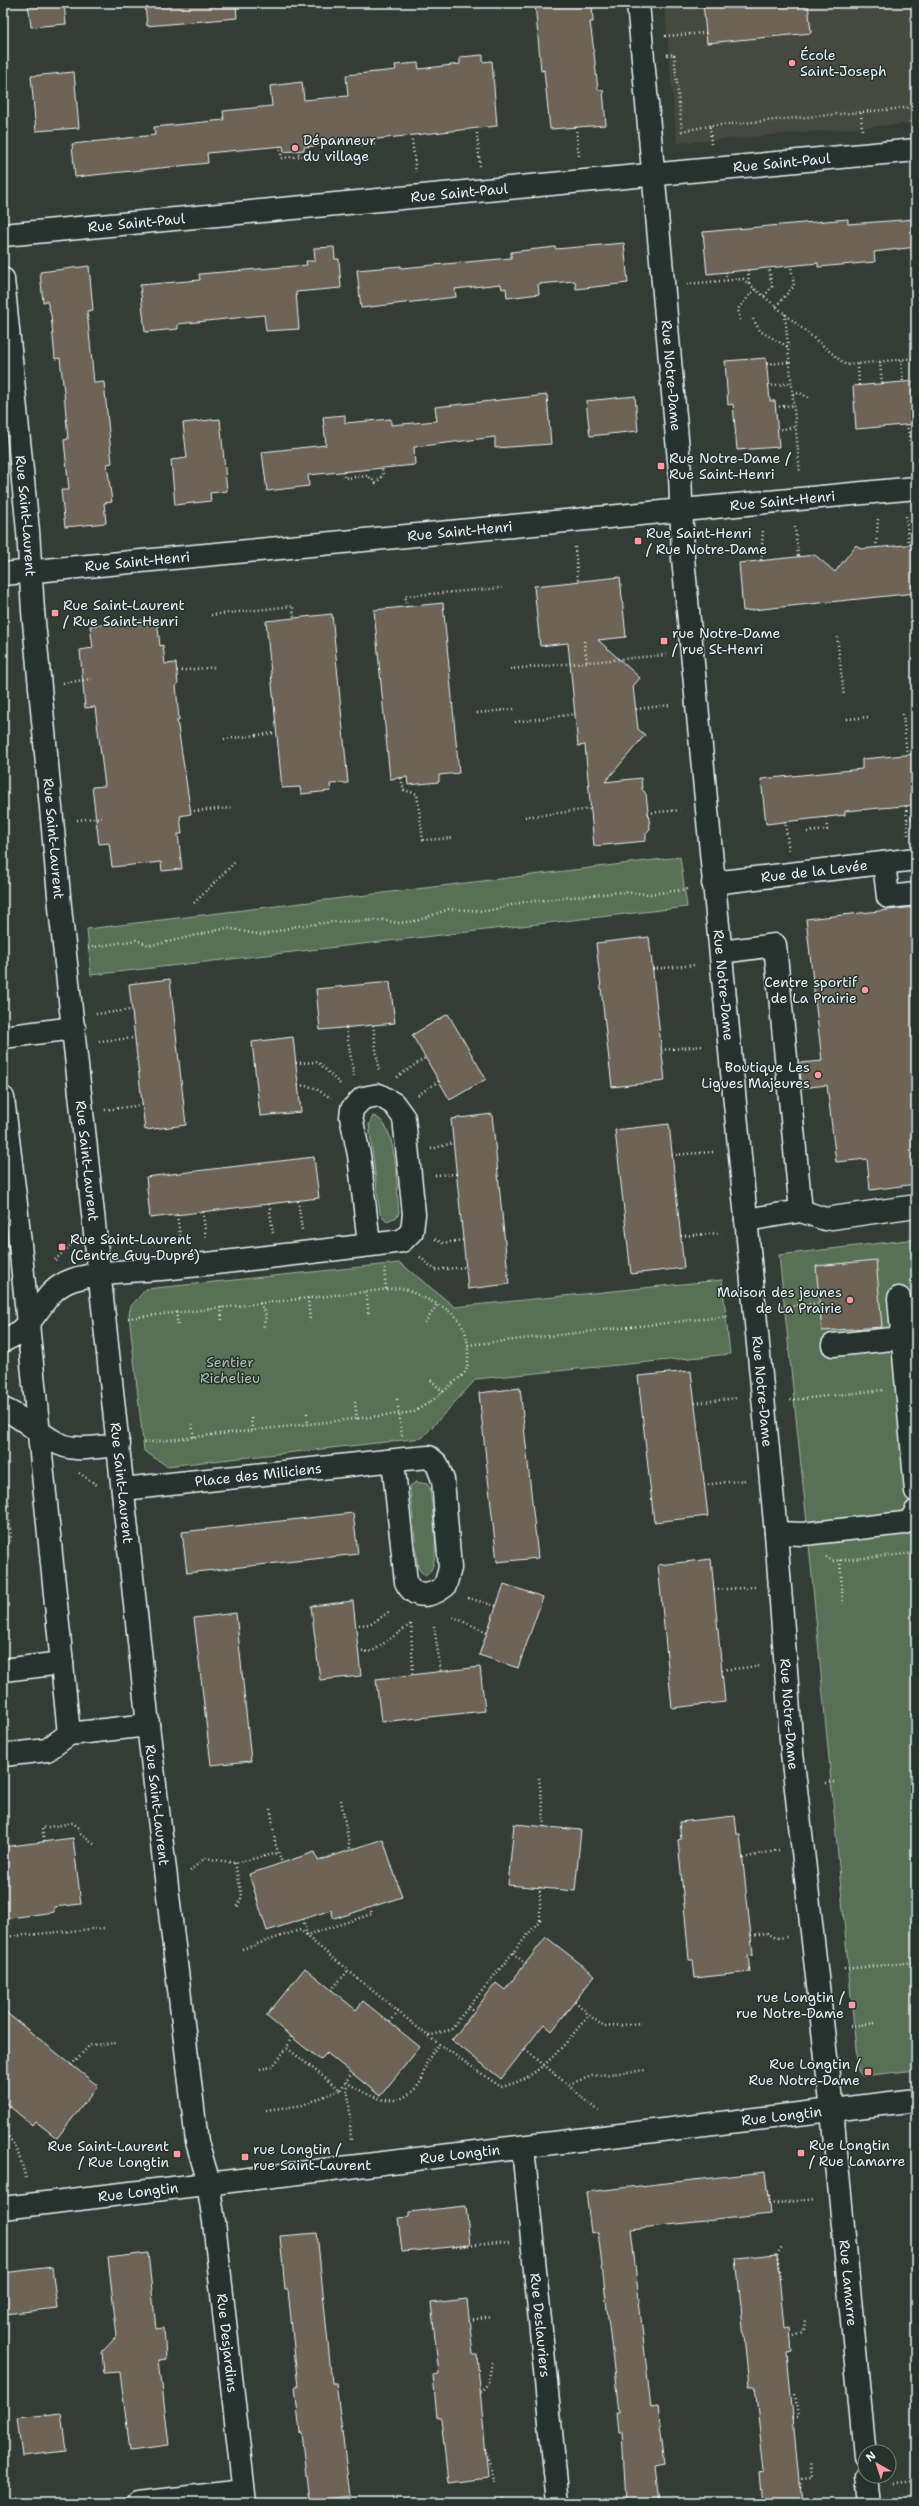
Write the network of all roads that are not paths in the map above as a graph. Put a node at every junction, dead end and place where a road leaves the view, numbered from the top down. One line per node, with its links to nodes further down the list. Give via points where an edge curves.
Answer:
1 (638, 3): 3 (street, Rue Notre-Dame)
2 (916, 150): 3 (street, Rue Saint-Paul)
3 (654, 174): 4 (street, Rue Saint-Paul); 7 (street, Rue Notre-Dame)
4 (3, 235)
5 (3, 279): 8 (street, Rue Saint-Laurent)
6 (916, 488): 7 (street, Rue Saint-Henri)
7 (682, 511): 8 (street, Rue Saint-Henri); 12 (street, Rue Notre-Dame, via 683,558)
8 (31, 572): 9 (street, Rue Saint-Henri); 15 (street, Rue Saint-Laurent, via 47,770)
9 (3, 574)
10 (912, 851): 11 (street, Rue de la Levée)
11 (884, 863): 12 (street, Rue de la Levée); 13 (street, via 888,897)
12 (713, 883): 14 (street, Rue Notre-Dame)
13 (916, 894)
14 (720, 952): 20 (street, via 775,945); 21 (street, Rue Notre-Dame)
15 (74, 1028): 16 (street); 23 (street, Rue Saint-Laurent)
16 (3, 1037)
17 (3, 1098): 18 (street)
18 (10, 1203): 25 (street)
19 (916, 1206): 20 (street, via 825,1219)
20 (801, 1211): 21 (street)
21 (746, 1220): 36 (street, Rue Notre-Dame)
22 (369, 1245): 22 (street, via 355,1107 371,1096 381,1096 398,1108 405,1124 414,1214 412,1231 402,1241); 23 (street)
23 (100, 1275): 25 (street, via 76,1279 62,1285 45,1298); 31 (street, Rue Saint-Laurent)
24 (898, 1298): 26 (street)
25 (28, 1324): 27 (street); 30 (street)
26 (902, 1338): 28 (street); 34 (street)
27 (3, 1341)
28 (833, 1345)
29 (3, 1409): 30 (street)
30 (40, 1431): 31 (street, via 75,1448); 37 (street)
31 (129, 1444): 33 (street, Rue Saint-Laurent)
32 (393, 1461): 32 (street, Place des Miliciens, via 429,1457 440,1470 450,1568 445,1586 428,1596 414,1592 406,1582); 33 (street, Place des Miliciens)
33 (113, 1489): 39 (street, Rue Saint-Laurent)
34 (916, 1491)
35 (916, 1511): 36 (street, via 911,1520 904,1523 803,1534)
36 (776, 1533): 43 (street, Rue Notre-Dame, via 792,1753)
37 (62, 1663): 38 (street); 40 (street)
38 (3, 1670)
39 (148, 1725): 40 (street); 45 (street, Rue Saint-Laurent, via 197,2142)
40 (70, 1734): 41 (street, via 47,1750)
41 (3, 1755)
42 (916, 2100): 43 (street, Rue Longtin)
43 (832, 2111): 44 (street, Rue Longtin); 47 (street, Rue Lamarre)
44 (523, 2148): 45 (street, Rue Longtin); 51 (street, Rue Deslauriers)
45 (208, 2184): 46 (street, Rue Longtin); 49 (street, Rue Desjardins)
46 (3, 2208)
47 (864, 2444)
48 (868, 2484): 52 (street)
49 (244, 2497): 50 (street)
50 (138, 2503)
51 (558, 2503)
52 (870, 2503)

